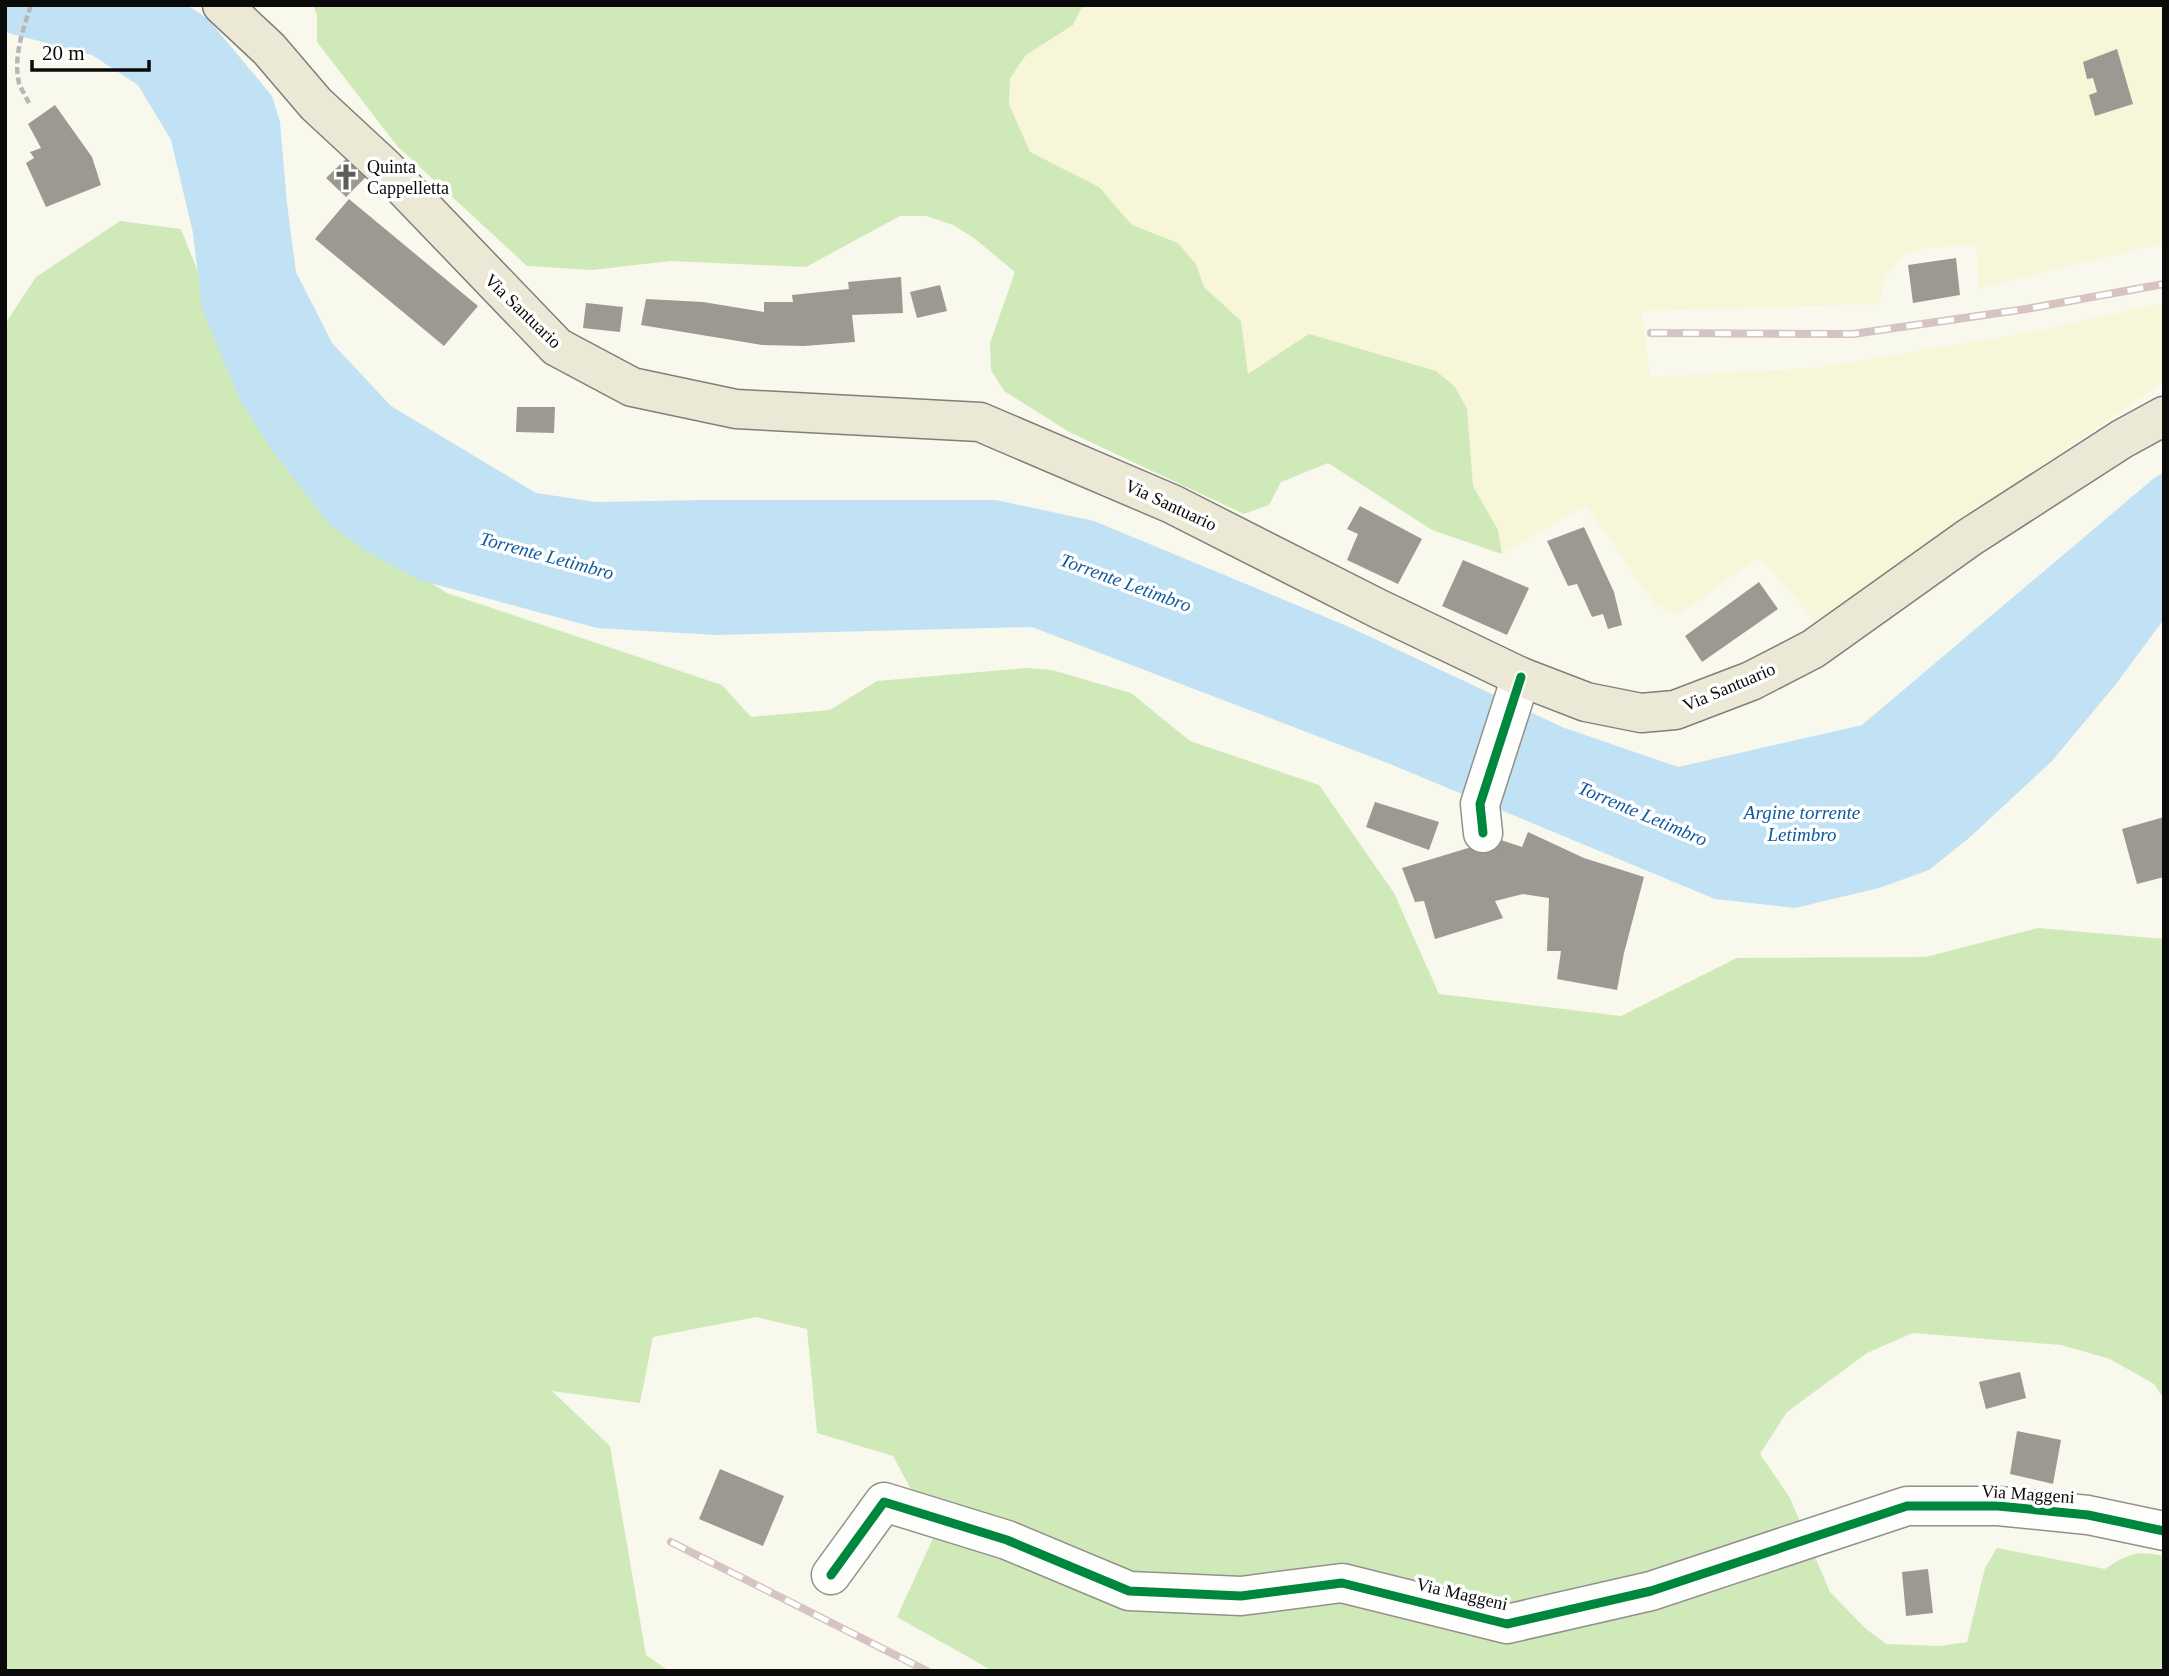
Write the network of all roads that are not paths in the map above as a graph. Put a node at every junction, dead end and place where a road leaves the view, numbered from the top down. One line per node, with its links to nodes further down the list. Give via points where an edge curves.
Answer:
1 (222, 5): 3 (main road, Via Santuario, via 557,347 632,387 736,409 980,422 1172,504 1379,609)
2 (2164, 416): 3 (main road, Via Santuario, via 1970,537 1812,649 1751,681 1675,710 1641,713)
3 (1518, 688): 4 (street)
4 (1481, 818)
5 (2164, 1531): 6 (street, Via Maggeni, via 2088,1514 1998,1506 1907,1506 1651,1591 1507,1623 1342,1583 1241,1596 1129,1591 1007,1540 884,1502)
6 (831, 1575)

